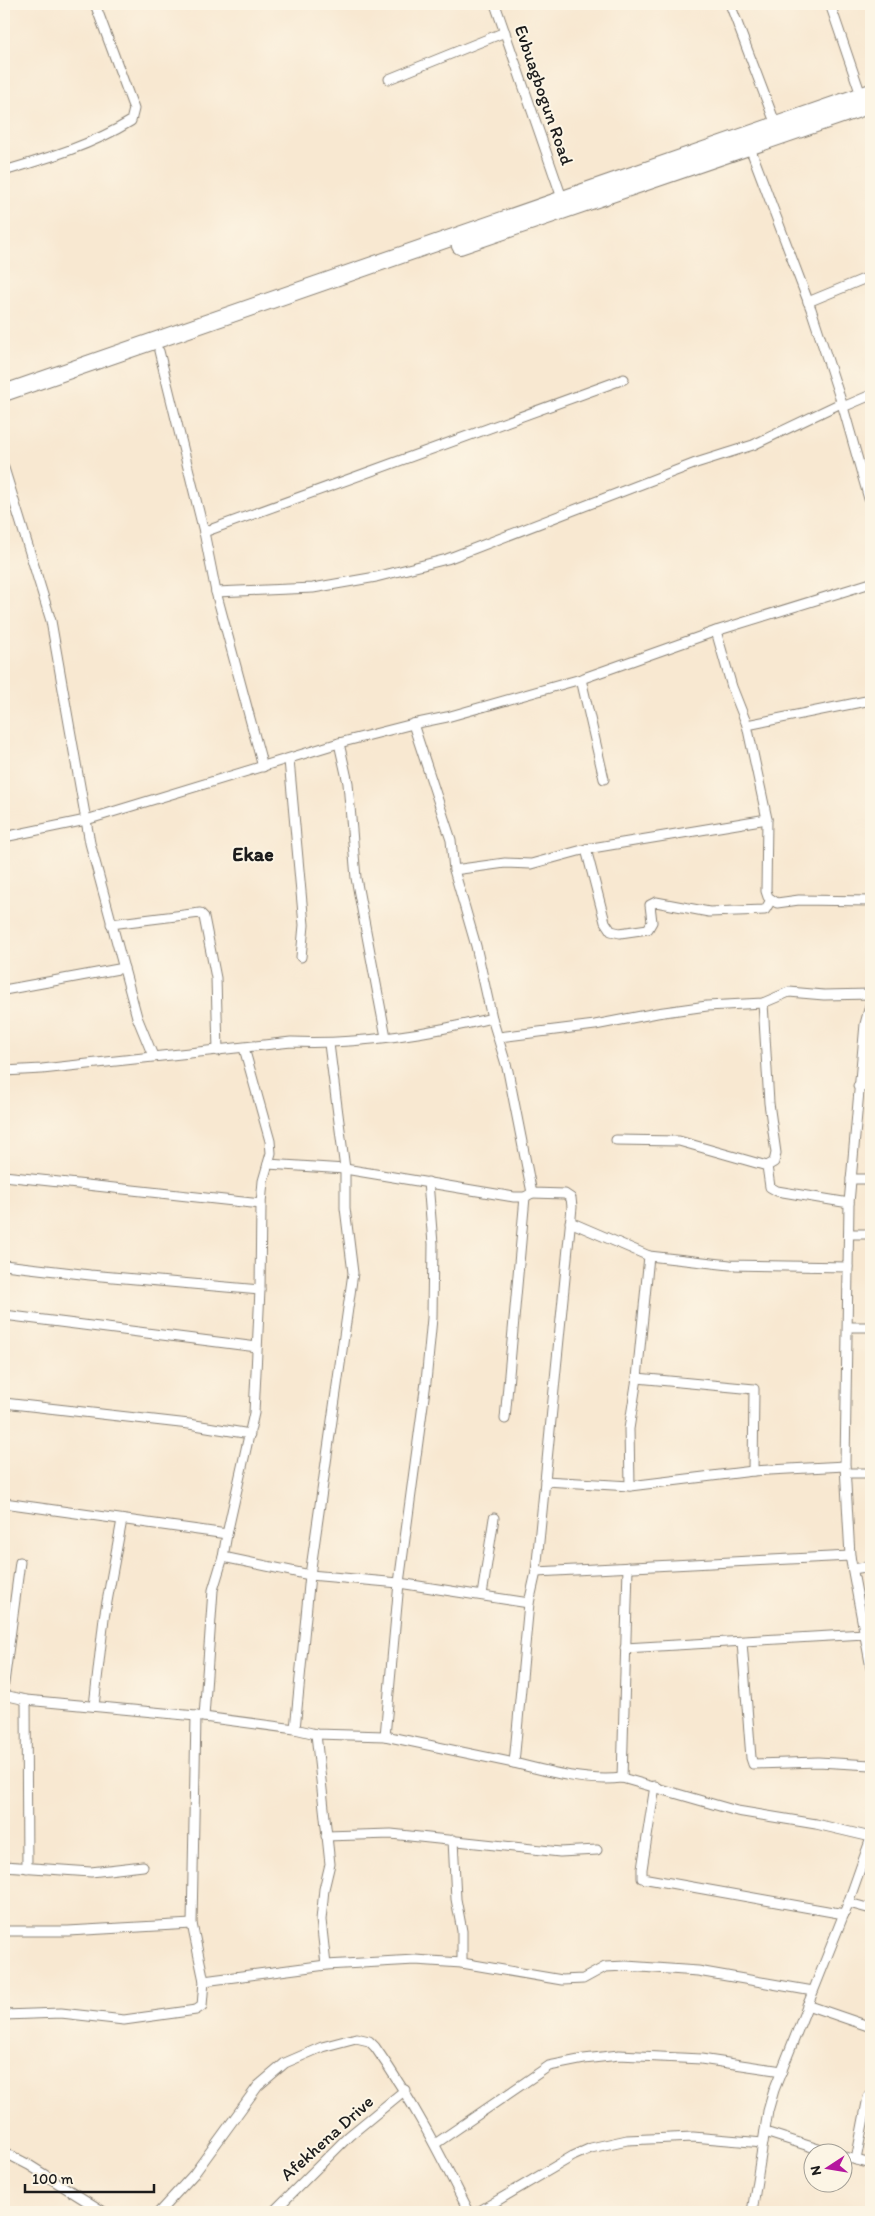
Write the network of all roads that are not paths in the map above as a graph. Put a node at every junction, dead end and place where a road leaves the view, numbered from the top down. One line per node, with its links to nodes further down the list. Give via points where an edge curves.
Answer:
1 (95, 4): 10 (street, via 134,109 131,121 58,155)
2 (495, 4): 5 (street, Evbuagbogun Road)
3 (730, 4): 8 (street)
4 (830, 4): 7 (street)
5 (505, 32): 6 (street); 11 (street, Evbuagbogun Road)
6 (389, 79)
7 (868, 98): 8 (highway); 9 (highway)
8 (776, 125): 9 (highway)
9 (748, 142): 11 (highway); 13 (street); 14 (highway)
10 (4, 170)
11 (562, 198): 16 (highway)
12 (871, 276): 13 (street)
13 (808, 302): 19 (street)
14 (159, 351): 18 (highway); 22 (street)
15 (624, 379): 22 (street)
16 (4, 393)
17 (871, 395): 19 (street)
18 (4, 402)
19 (842, 405): 21 (street); 24 (street, via 753,445 696,463 447,559 313,588)
20 (4, 468): 35 (street, via 51,622)
21 (871, 506)
22 (204, 532): 24 (street)
23 (871, 583): 25 (street)
24 (216, 592): 32 (street)
25 (716, 631): 26 (street); 29 (street)
26 (581, 679): 28 (street, via 447,718); 33 (street)
27 (871, 700): 29 (street)
28 (413, 724): 30 (street); 38 (street, via 451,840)
29 (747, 725): 34 (street)
30 (339, 744): 31 (street); 49 (street, via 348,783 356,878)
31 (289, 760): 32 (street); 42 (street, via 304,926)
32 (263, 767): 35 (street)
33 (604, 779)
34 (767, 819): 37 (street); 39 (street, via 766,891)
35 (86, 820): 36 (street); 41 (street)
36 (4, 837)
37 (586, 849): 38 (street, via 530,864 505,863); 39 (street, via 605,922 611,931 648,929 652,922 650,905 656,902 709,912 754,912 765,910)
38 (454, 870): 48 (street)
39 (771, 900): 40 (street, via 777,903)
40 (871, 901)
41 (111, 924): 43 (street); 53 (street, via 200,913 204,917 216,978)
42 (301, 957)
43 (124, 968): 44 (street); 54 (street, via 137,1017)
44 (4, 990)
45 (871, 994): 47 (street, via 789,992)
46 (871, 1002): 56 (street, via 865,1024)
47 (762, 1003): 50 (street, via 707,1006); 60 (street, via 776,1153 774,1162)
48 (492, 1018): 49 (street, via 447,1029); 50 (street)
49 (386, 1037): 51 (street)
50 (499, 1037): 66 (street, via 508,1071)
51 (329, 1044): 52 (street, via 291,1042); 61 (street)
52 (244, 1048): 53 (street); 59 (street, via 270,1141)
53 (218, 1051): 54 (street)
54 (153, 1056): 55 (street)
55 (4, 1071)
56 (858, 1086): 57 (street); 63 (street)
57 (871, 1087)
58 (616, 1140): 60 (street, via 679,1141)
59 (268, 1164): 61 (street); 68 (street)
60 (767, 1166): 67 (street, via 770,1186 777,1191)
61 (345, 1169): 65 (street); 100 (street, via 345,1208 353,1273)
62 (4, 1176): 68 (street)
63 (851, 1179): 64 (street); 67 (street)
64 (871, 1179)
65 (428, 1182): 66 (street, via 514,1197); 101 (street, via 433,1244 432,1318)
66 (528, 1195): 69 (street, via 565,1194 571,1198); 82 (street)
67 (849, 1202): 70 (street)
68 (261, 1204): 75 (street)
69 (570, 1222): 72 (street); 87 (street)
70 (849, 1234): 71 (street); 74 (street)
71 (871, 1234)
72 (649, 1256): 74 (street, via 730,1265); 80 (street)
73 (4, 1265): 75 (street)
74 (848, 1267): 77 (street)
75 (260, 1290): 79 (street)
76 (4, 1315): 79 (street)
77 (848, 1327): 78 (street); 84 (street)
78 (871, 1327)
79 (257, 1347): 83 (street)
80 (637, 1378): 85 (street, via 754,1389); 88 (street, via 629,1429)
81 (4, 1403): 83 (street)
82 (505, 1419)
83 (250, 1434): 92 (street)
84 (846, 1470): 85 (street); 86 (street); 93 (street)
85 (753, 1471): 88 (street)
86 (871, 1473)
87 (545, 1481): 88 (street); 99 (street)
88 (630, 1486)
89 (4, 1503): 91 (street)
90 (494, 1518): 102 (street)
91 (122, 1520): 92 (street); 112 (street, via 104,1618)
92 (227, 1534): 94 (street)
93 (850, 1556): 96 (street); 98 (street)
94 (223, 1557): 100 (street); 113 (street, via 213,1590)
95 (20, 1562): 109 (street)
96 (628, 1566): 99 (street); 106 (street)
97 (871, 1566): 98 (street)
98 (853, 1569): 104 (street)
99 (536, 1572): 103 (street)
100 (310, 1575): 101 (street); 114 (street)
101 (399, 1583): 102 (street); 116 (street)
102 (482, 1595): 103 (street)
103 (530, 1603): 117 (street)
104 (865, 1634): 105 (street); 107 (street)
105 (742, 1642): 106 (street); 118 (street, via 753,1764 818,1762)
106 (625, 1648): 119 (street)
107 (870, 1651): 108 (street)
108 (871, 1668)
109 (4, 1683)
110 (4, 1696): 111 (street)
111 (26, 1700): 112 (street); 127 (street)
112 (94, 1706): 113 (street)
113 (200, 1716): 114 (street); 131 (street)
114 (295, 1729): 115 (street)
115 (316, 1734): 116 (street); 121 (street)
116 (385, 1736): 117 (street)
117 (514, 1764): 119 (street, via 605,1780)
118 (871, 1765)
119 (622, 1778): 120 (street)
120 (655, 1786): 122 (street, via 737,1811 816,1824); 130 (street, via 642,1878)
121 (326, 1836): 123 (street, via 390,1834); 134 (street, via 330,1864 321,1920)
122 (871, 1838): 128 (street)
123 (453, 1840): 124 (street, via 560,1852); 133 (street)
124 (597, 1850)
125 (4, 1866): 127 (street)
126 (143, 1866): 127 (street, via 91,1872)
127 (27, 1868)
128 (848, 1903): 129 (street); 130 (street)
129 (871, 1909)
130 (844, 1914): 136 (street)
131 (192, 1924): 132 (street, via 68,1932); 135 (street)
132 (4, 1932)
133 (462, 1963): 134 (street, via 415,1960); 136 (street, via 562,1980 583,1979 605,1968 619,1966 698,1971)
134 (326, 1965): 135 (street)
135 (204, 1982): 138 (street, via 202,2006 180,2013 124,2020 61,2013)
136 (813, 1991): 137 (street)
137 (807, 2005): 139 (street); 140 (street)
138 (4, 2015)
139 (871, 2027)
140 (782, 2071): 143 (street); 145 (street, via 701,2059 619,2055 549,2066)
141 (405, 2090): 145 (street); 152 (street, via 375,2047 369,2041 356,2038 322,2047 285,2063 258,2086 194,2174); 153 (street, Afekhena Drive, via 349,2136)
142 (868, 2097): 149 (street)
143 (765, 2132): 144 (street); 146 (street)
144 (763, 2143): 155 (street, via 693,2137 627,2140 591,2148); 156 (street)
145 (435, 2144): 154 (street)
146 (803, 2144)
147 (4, 2152): 151 (street)
148 (852, 2159): 149 (street)
149 (856, 2160): 150 (street)
150 (871, 2164)
151 (104, 2212)
152 (159, 2212)
153 (273, 2212)
154 (469, 2212)
155 (478, 2212)
156 (752, 2212)

